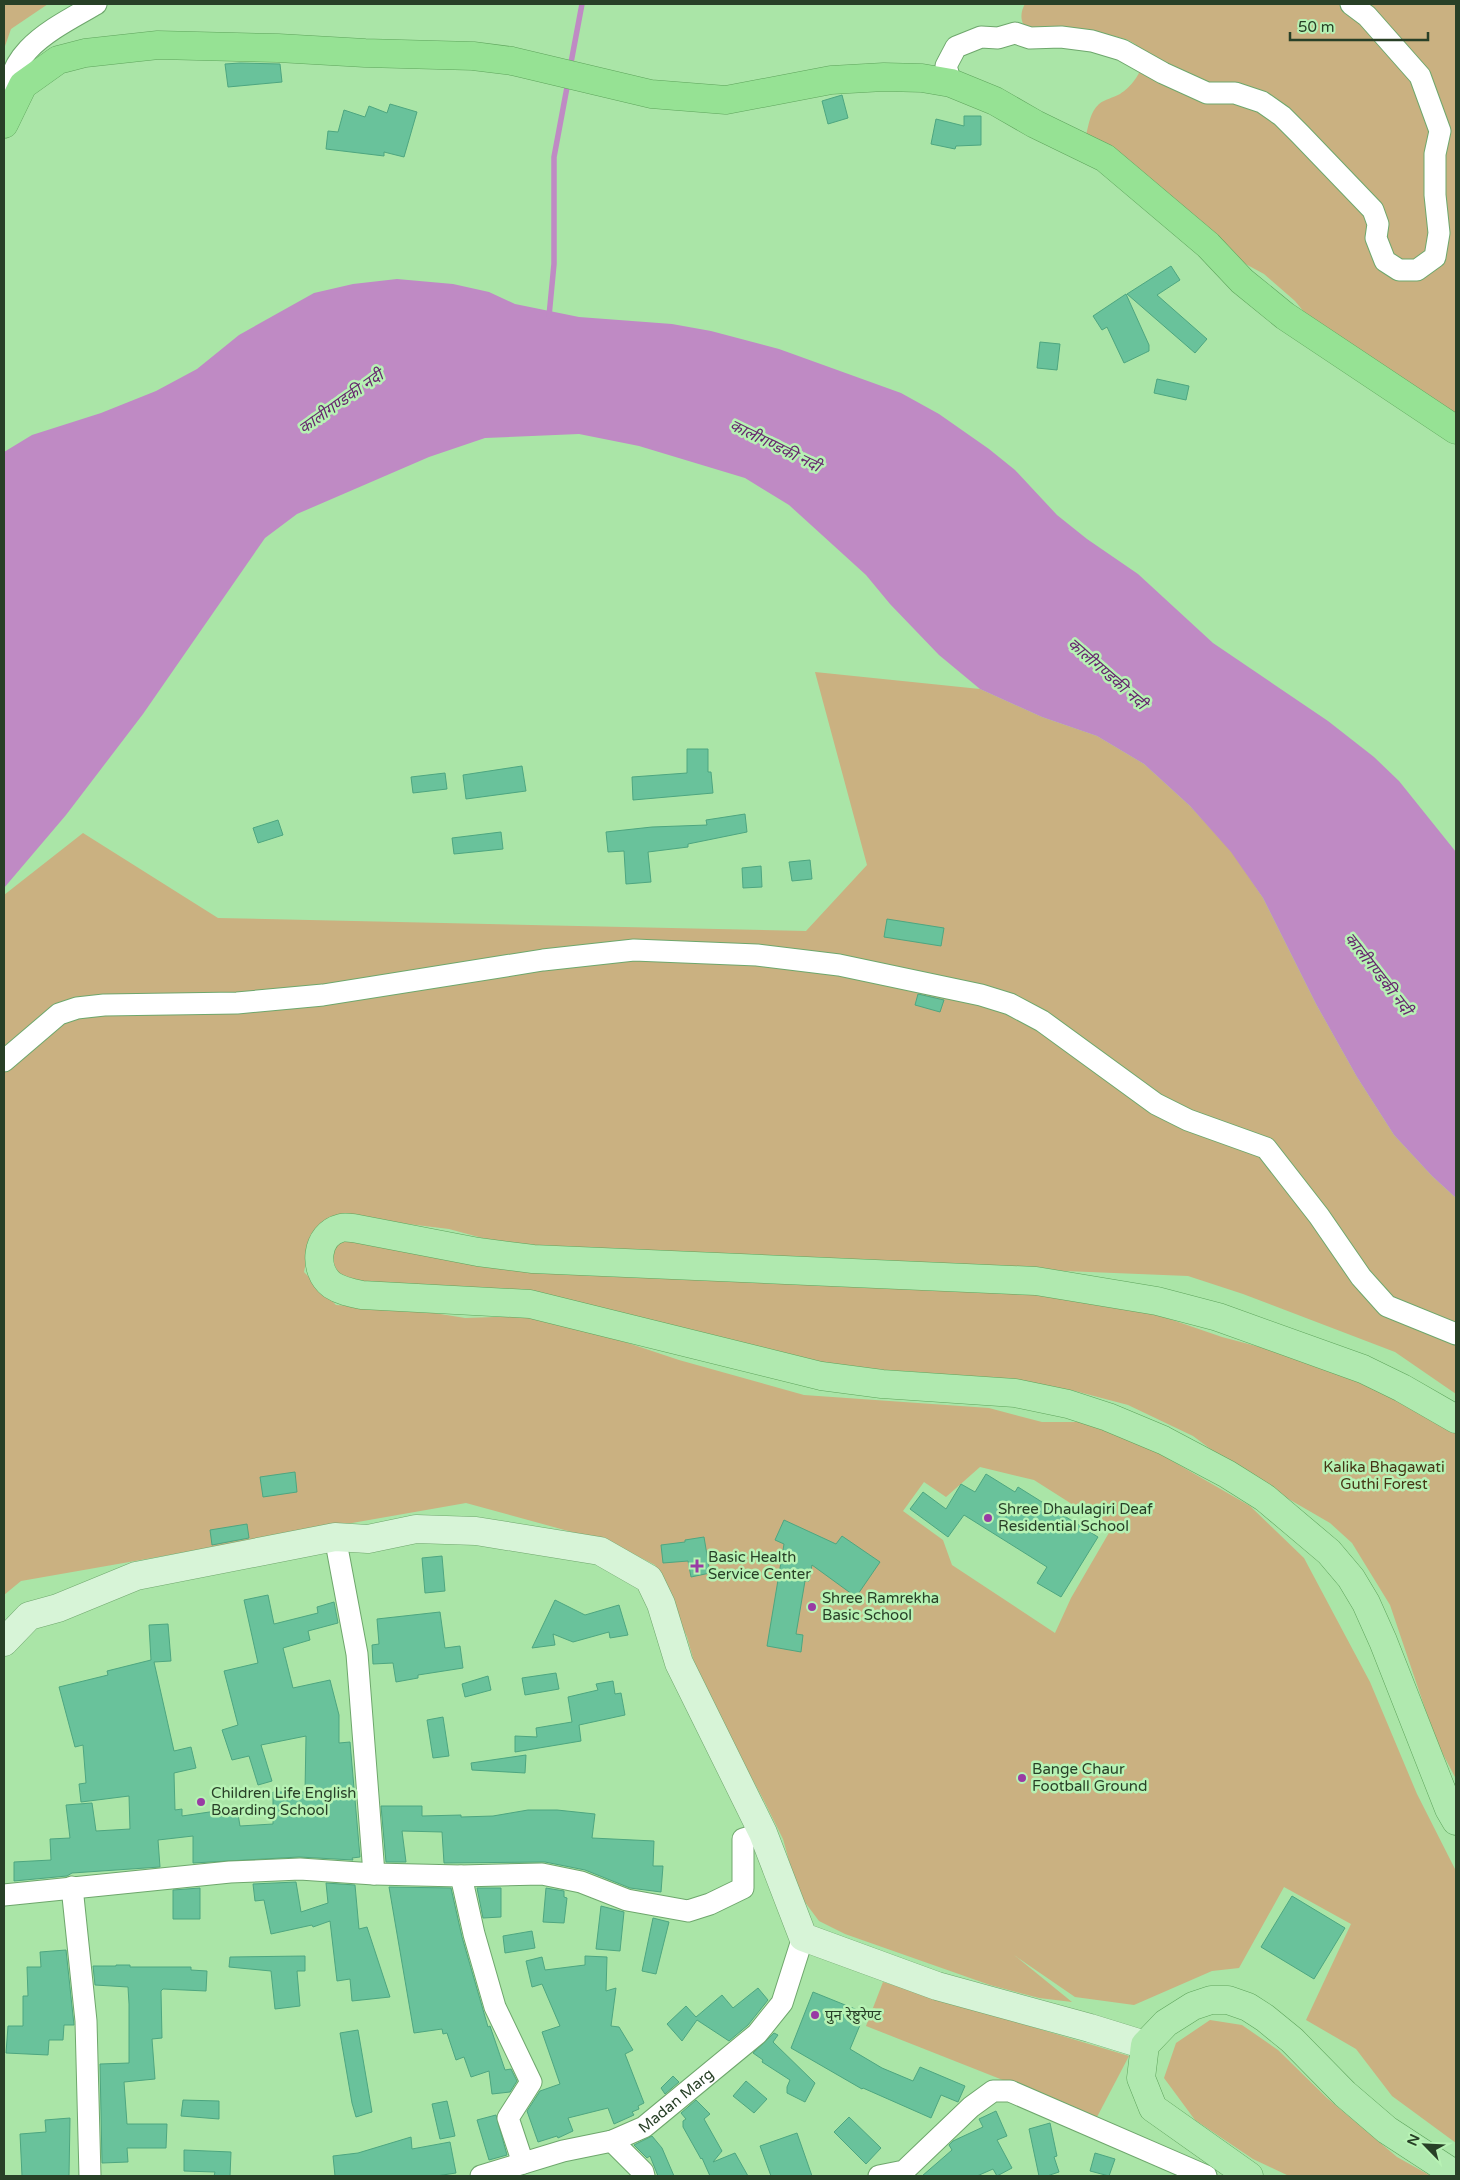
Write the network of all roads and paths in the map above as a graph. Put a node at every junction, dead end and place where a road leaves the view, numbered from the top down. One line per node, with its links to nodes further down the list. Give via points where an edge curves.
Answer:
1 (96, 4): 4 (street, via 47,32 25,52 9,78)
2 (1351, 4): 3 (street, via 1368,16 1420,76 1440,131 1435,154 1439,233 1435,257 1417,270 1399,270 1385,261 1376,238 1378,224 1373,210 1282,116 1262,102 1235,93 1207,93 1122,50 1092,41 1030,38 1015,33 998,38 981,37 956,47 946,66)
3 (952, 83): 4 (highway, via 884,77 831,80 713,100 651,94 512,61 473,56 158,45 86,52 58,60 23,85); 5 (highway, via 995,101 1105,158 1285,316)
4 (7, 120)
5 (1456, 430)
6 (4, 1061): 7 (street, via 60,1014 77,1008 237,1003 323,995 543,960 634,950 757,956 839,965 1010,1004 1042,1021 1156,1104 1188,1120 1266,1148 1361,1277 1387,1306)
7 (1456, 1334)
8 (1456, 1419): 11 (main road, via 1363,1369 1227,1320 1157,1301 1036,1281 534,1259 478,1252 353,1228 340,1228 330,1234 318,1259 319,1270 324,1277 332,1286 346,1292 530,1304 822,1376 882,1384 1015,1393 1068,1404 1163,1440 1266,1498 1330,1552 1351,1578 1383,1641)
9 (335, 1536): 10 (main road, via 136,1576 58,1608 29,1616); 12 (main road, via 368,1540 416,1528 476,1531 600,1551 649,1579 661,1604 679,1664); 13 (street, via 358,1654)
10 (4, 1642)
11 (1456, 1821)
12 (763, 1833): 14 (street, via 743,1839 743,1888 688,1911 627,1900 581,1882 542,1874); 17 (main road)
13 (374, 1874): 14 (street); 15 (street, via 300,1869 230,1872)
14 (462, 1876): 20 (street, via 474,1934 495,2007 531,2082 508,2118)
15 (72, 1887): 16 (street); 22 (street, via 86,2022)
16 (4, 1894)
17 (803, 1937): 18 (main road, via 937,1986); 19 (street, Madan Marg, via 782,2003 757,2034 644,2127)
18 (1146, 2045): 21 (main road, via 1166,2023 1193,2006 1211,2000 1228,2000 1248,2007 1292,2040 1345,2094 1388,2130); 27 (main road, via 1141,2078 1152,2108)
19 (612, 2141): 20 (street, Madan Marg); 24 (street)
20 (523, 2163): 23 (street, Madan Marg)
21 (1456, 2175)
22 (90, 2176)
23 (481, 2176)
24 (644, 2176)
25 (879, 2176): 26 (street, via 904,2171 971,2107 993,2091 1010,2091)
26 (1206, 2176)
27 (1249, 2176)

